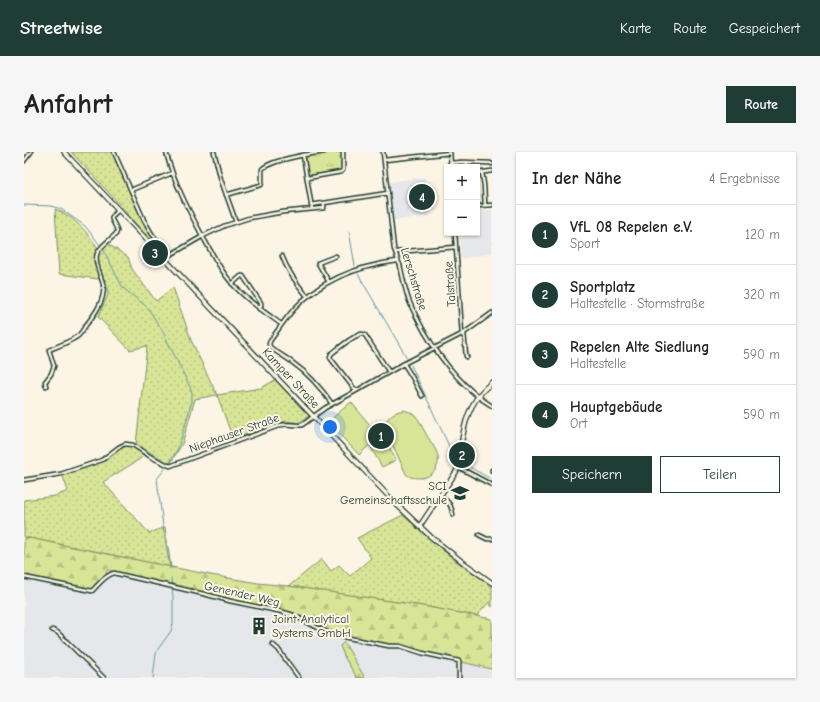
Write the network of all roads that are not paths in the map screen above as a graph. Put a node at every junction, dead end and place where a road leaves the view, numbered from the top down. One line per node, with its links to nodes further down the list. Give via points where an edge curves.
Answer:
1 (31, 152): 12 (street)
2 (64, 152): 29 (main road, Kamper Straße)
3 (114, 152): 20 (street)
4 (166, 152): 17 (street)
5 (214, 152): 22 (street)
6 (324, 152): 10 (street)
7 (343, 152): 19 (street, via 341,172)
8 (383, 152): 11 (street, Lerschstraße)
9 (450, 152): 11 (street); 13 (street)
10 (303, 155): 19 (street); 22 (street, via 266,166 262,169 261,185)
11 (384, 160): 21 (street, Lerschstraße)
12 (24, 161)
13 (450, 162): 14 (street)
14 (467, 162): 15 (street)
15 (492, 164)
16 (492, 171): 18 (street)
17 (172, 173): 20 (street); 31 (street)
18 (482, 173): 25 (street)
19 (307, 178): 24 (street)
20 (131, 190): 31 (street, via 152,234 169,255)
21 (388, 193): 23 (street); 34 (street, Lerschstraße)
22 (226, 195): 30 (street)
23 (324, 203): 24 (street); 28 (street, via 324,208)
24 (311, 205): 28 (street)
25 (485, 205): 26 (street); 27 (street)
26 (492, 205)
27 (480, 206)
28 (312, 209): 30 (street, via 256,216)
29 (119, 210): 50 (street, via 112,218 118,231 101,248 97,256 104,287 100,303 78,336 49,350 54,366 45,382); 56 (main road, Kamper Straße)
30 (236, 222): 31 (street)
31 (203, 236): 39 (street)
32 (456, 236): 33 (street, Talstraße)
33 (456, 247): 34 (street); 44 (street, Talstraße)
34 (396, 252): 37 (street, Lerschstraße)
35 (282, 256): 40 (street, via 292,278)
36 (336, 256): 38 (street, via 318,263)
37 (398, 261): 38 (street, via 364,267); 45 (street, Lerschstraße, via 412,307)
38 (329, 282): 40 (street)
39 (232, 284): 41 (street); 41 (street, via 243,276 261,303)
40 (307, 296): 43 (street)
41 (259, 309): 43 (street)
42 (492, 313): 44 (street, Niephauser Straße)
43 (281, 324): 54 (street, Kamper Straße, via 269,344 270,347 311,378)
44 (463, 334): 45 (street, Niephauser Straße); 46 (street)
45 (434, 348): 47 (street, Niephauser Straße); 53 (street, Lerschstraße, via 445,364)
46 (467, 357)
47 (404, 364): 48 (street, Niephauser Straße); 52 (street)
48 (389, 372): 51 (street, Niephauser Straße); 51 (street, via 365,335 359,334 330,357)
49 (492, 382): 53 (main road)
50 (46, 386)
51 (356, 390): 54 (street, Niephauser Straße)
52 (422, 396)
53 (478, 397): 55 (street, Lerschstraße); 57 (main road, via 465,425)
54 (332, 404): 56 (street, Niephauser Straße)
55 (492, 406)
56 (314, 417): 58 (street, Niephauser Straße, via 302,425 281,425 170,466 133,445 126,444 102,460 61,474); 62 (main road, Kamper Straße)
57 (458, 467): 59 (street); 60 (main road)
58 (24, 480)
59 (492, 486)
60 (440, 496): 61 (street, via 448,502); 62 (main road)
61 (453, 515)
62 (419, 527): 66 (main road, Kamper Straße)
63 (479, 535): 64 (street)
64 (492, 539)
65 (24, 577): 71 (street, Genender Weg, via 92,591 114,573 176,587 293,615 339,636 400,646 459,661)
66 (492, 583)
67 (52, 630): 69 (street)
68 (272, 644): 70 (street, via 278,648)
69 (104, 678)
70 (298, 678)
71 (459, 678)

